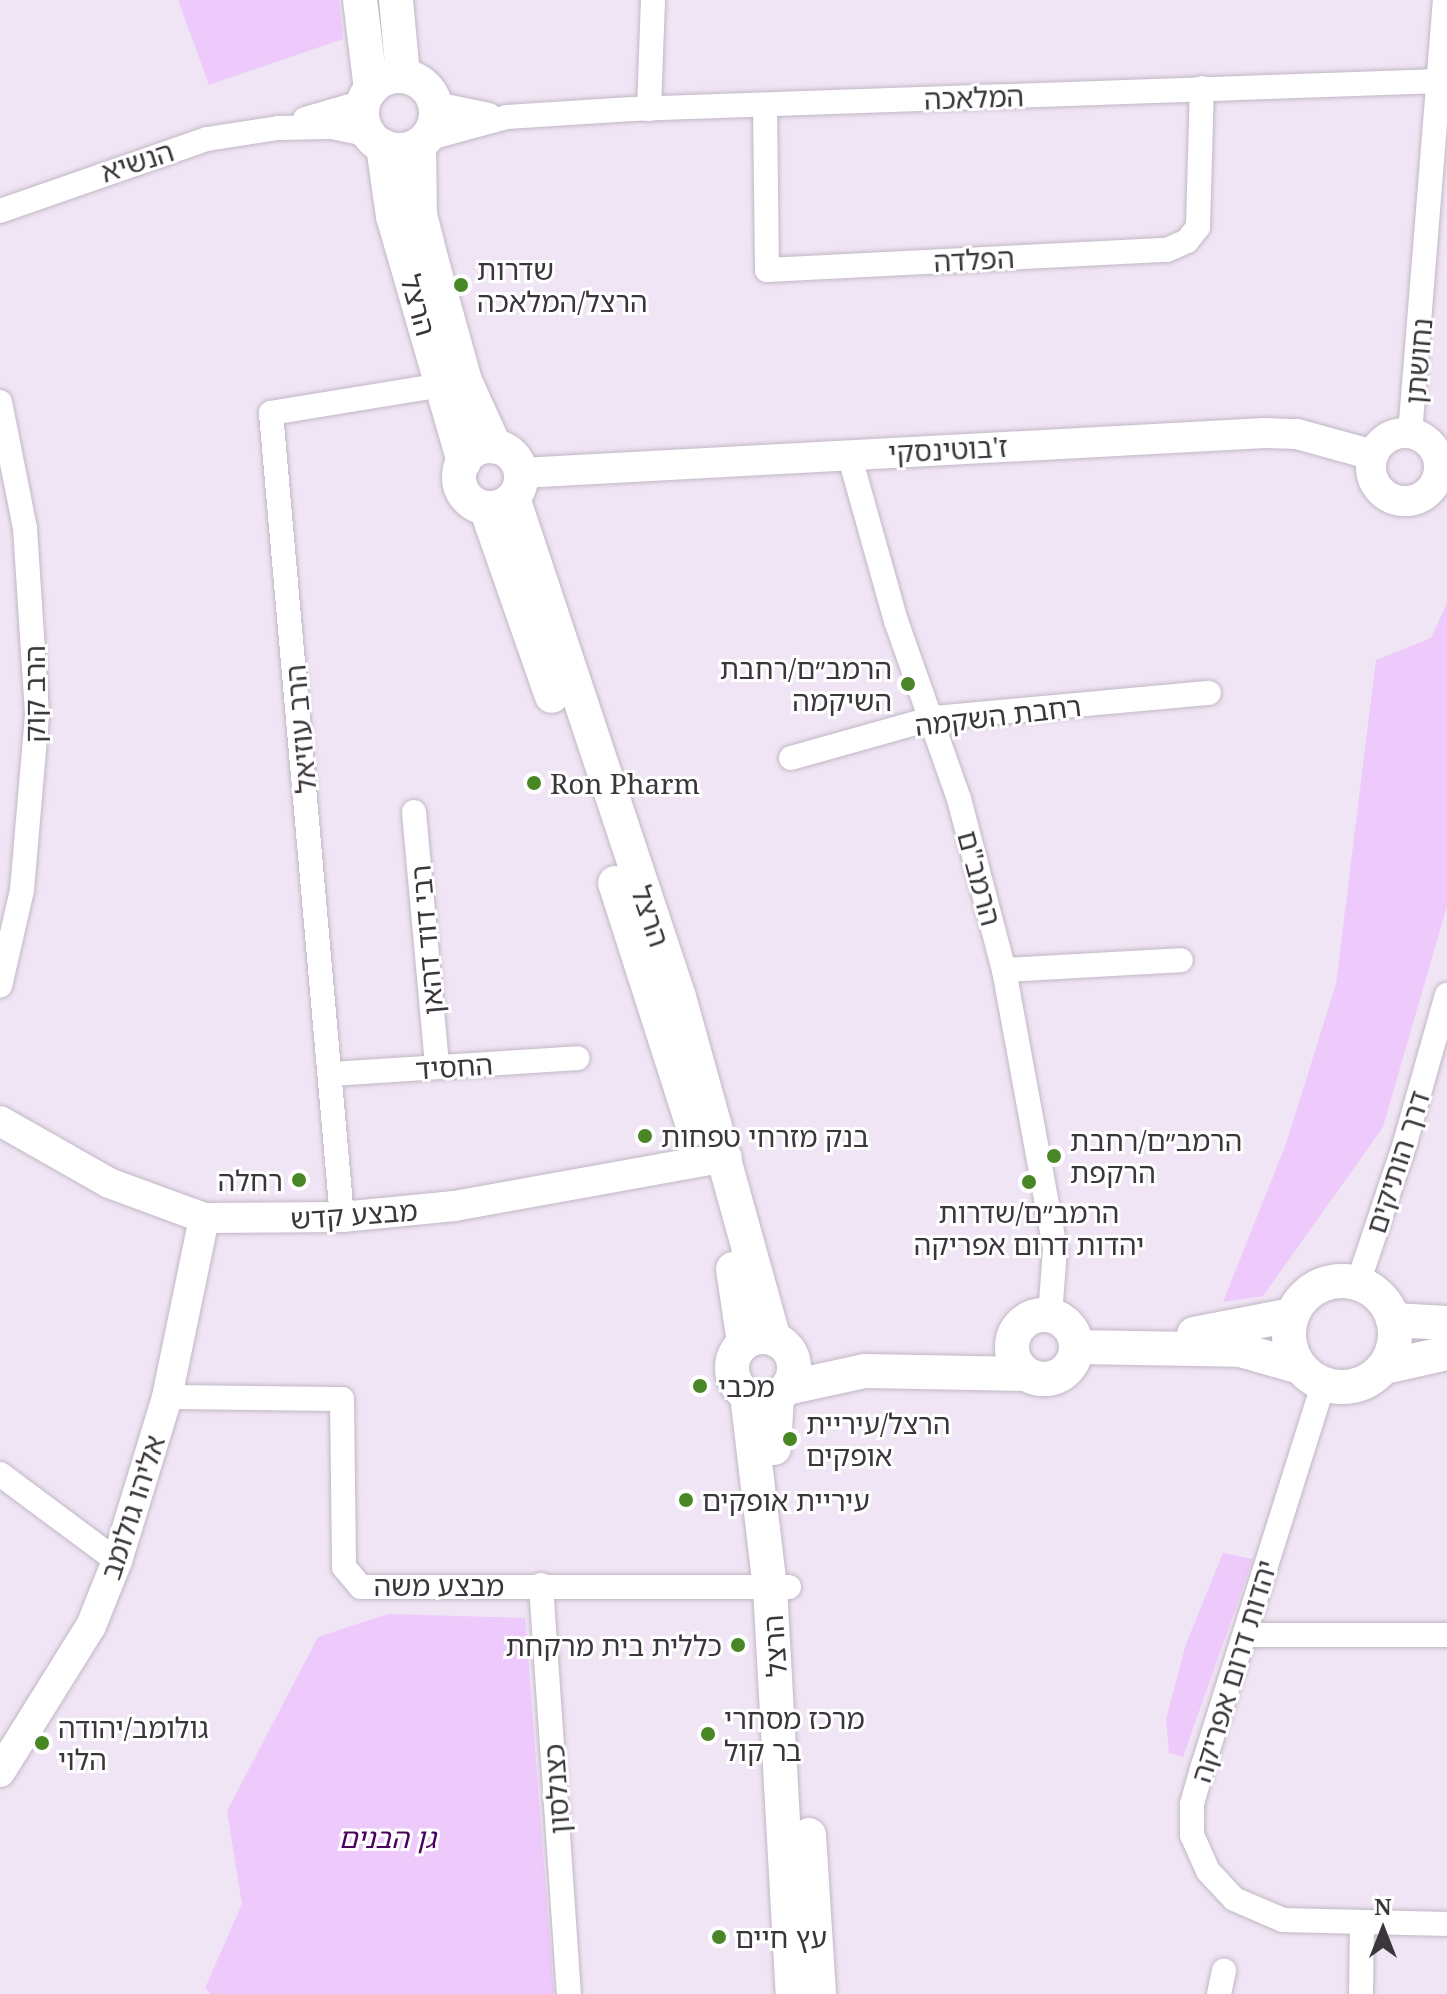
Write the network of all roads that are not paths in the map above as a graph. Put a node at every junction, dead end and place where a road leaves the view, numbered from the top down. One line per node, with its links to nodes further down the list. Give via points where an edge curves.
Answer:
1 (360, 0): 12 (main road, הרצל)
2 (396, 0): 5 (main road)
3 (653, 0): 10 (street)
4 (1445, 0): 6 (street, נחושתן)
5 (403, 76): 8 (main road, via 424,85); 12 (main road, via 386,78)
6 (1441, 81): 7 (street, המלאכה); 18 (street, נחושתן)
7 (1202, 88): 9 (street, המלאכה); 9 (street, הפלדה, via 1198,227 1187,241 1167,250 767,270)
8 (436, 104): 11 (street, המלאכה); 14 (main road, via 436,117)
9 (765, 106): 10 (street, המלאכה)
10 (649, 109): 11 (street, המלאכה)
11 (507, 117): 14 (street, המלאכה)
12 (372, 118): 13 (street, הנשיא); 13 (street, הנשיא, via 332,127); 14 (main road, via 401,150); 16 (main road, הרצל, via 393,216)
13 (278, 128): 15 (street, הנשיא, via 207,139 138,159)
14 (422, 142): 19 (main road, הרצל, via 420,215 465,381)
15 (0, 211)
16 (442, 385): 22 (main road, הרצל); 35 (street, הרב עוזיאל, via 271,413)
17 (0, 402): 31 (street, הרב קוק, via 25,528 37,715 22,890)
18 (1410, 434): 21 (street, via 1384,440); 23 (street, via 1433,448)
19 (495, 447): 22 (main road, via 477,450); 24 (main road, via 509,453)
20 (849, 454): 21 (street, ז'בוטינסקי, via 1265,433 1310,436); 24 (street, ז'בוטינסקי); 26 (street, הרמב"ם, via 896,621)
21 (1373, 455): 23 (street, via 1378,488 1397,500 1427,493)
22 (464, 462): 24 (main road, הרצל, via 463,491)
23 (1443, 475)
24 (507, 493): 37 (main road, הרצל)
25 (1209, 693): 26 (street, רחבת השקמה)
26 (933, 718): 27 (street, רחבת השקמה); 30 (street, הרמב"ם)
27 (791, 758)
28 (414, 812): 34 (street, רבי דוד דהאן)
29 (1181, 960): 30 (street)
30 (1004, 970): 41 (street, הרמב"ם, via 1055,1249)
31 (0, 986)
32 (1447, 995): 40 (street, דרך הותיקים)
33 (577, 1058): 34 (street, החסיד)
34 (437, 1067): 35 (street, החסיד)
35 (332, 1074): 38 (street, הרב עוזיאל)
36 (0, 1121): 39 (street, מבצע קדש, via 109,1183)
37 (716, 1159): 38 (street, מבצע קדש, via 553,1191); 45 (main road, הרצל, via 749,1259)
38 (342, 1217): 39 (street, מבצע קדש)
39 (204, 1218): 54 (street, אליהו גולומב)
40 (1358, 1283): 42 (main road, via 1327,1283 1312,1290); 43 (main road, via 1385,1302)
41 (1050, 1315): 47 (main road, via 1067,1324); 49 (main road, via 1026,1320)
42 (1292, 1315): 46 (main road); 52 (main road, via 1288,1335)
43 (1393, 1320): 44 (main road); 50 (main road, via 1393,1351)
44 (1447, 1323)
45 (769, 1344): 51 (main road, via 817,1365); 53 (main road, הרצל, via 794,1371); 53 (main road, via 731,1369)
46 (1125, 1344): 47 (main road); 52 (main road, via 1240,1350)
47 (1076, 1347): 49 (main road, via 1071,1365 1056,1377)
48 (1447, 1353): 50 (main road)
49 (1019, 1360): 51 (main road)
50 (1385, 1367): 52 (main road, via 1354,1386)
51 (865, 1371): 53 (main road)
52 (1311, 1376): 59 (street, יהדות דרום אפריקה)
53 (770, 1393): 58 (main road, הרצל)
54 (167, 1397): 56 (street, אליהו גולומב); 57 (street, מבצע משה, via 342,1399 344,1567 361,1587)
55 (0, 1474): 56 (street)
56 (117, 1561): 61 (street, אליהו גולומב, via 91,1626)
57 (541, 1585): 58 (street, מבצע משה); 64 (street, כצנלסון)
58 (780, 1587): 65 (main road, הרצל); 66 (main road, הרצל)
59 (1247, 1635): 60 (street); 63 (street, יהדות דרום אפריקה, via 1192,1804 1192,1835 1208,1871 1234,1899 1283,1920)
60 (1447, 1635)
61 (0, 1772)
62 (1447, 1924): 63 (street, יהדות דרום אפריקה)
63 (1362, 1925): 67 (street)
64 (569, 1994)
65 (793, 1994)
66 (819, 1994)
67 (1361, 1994)

